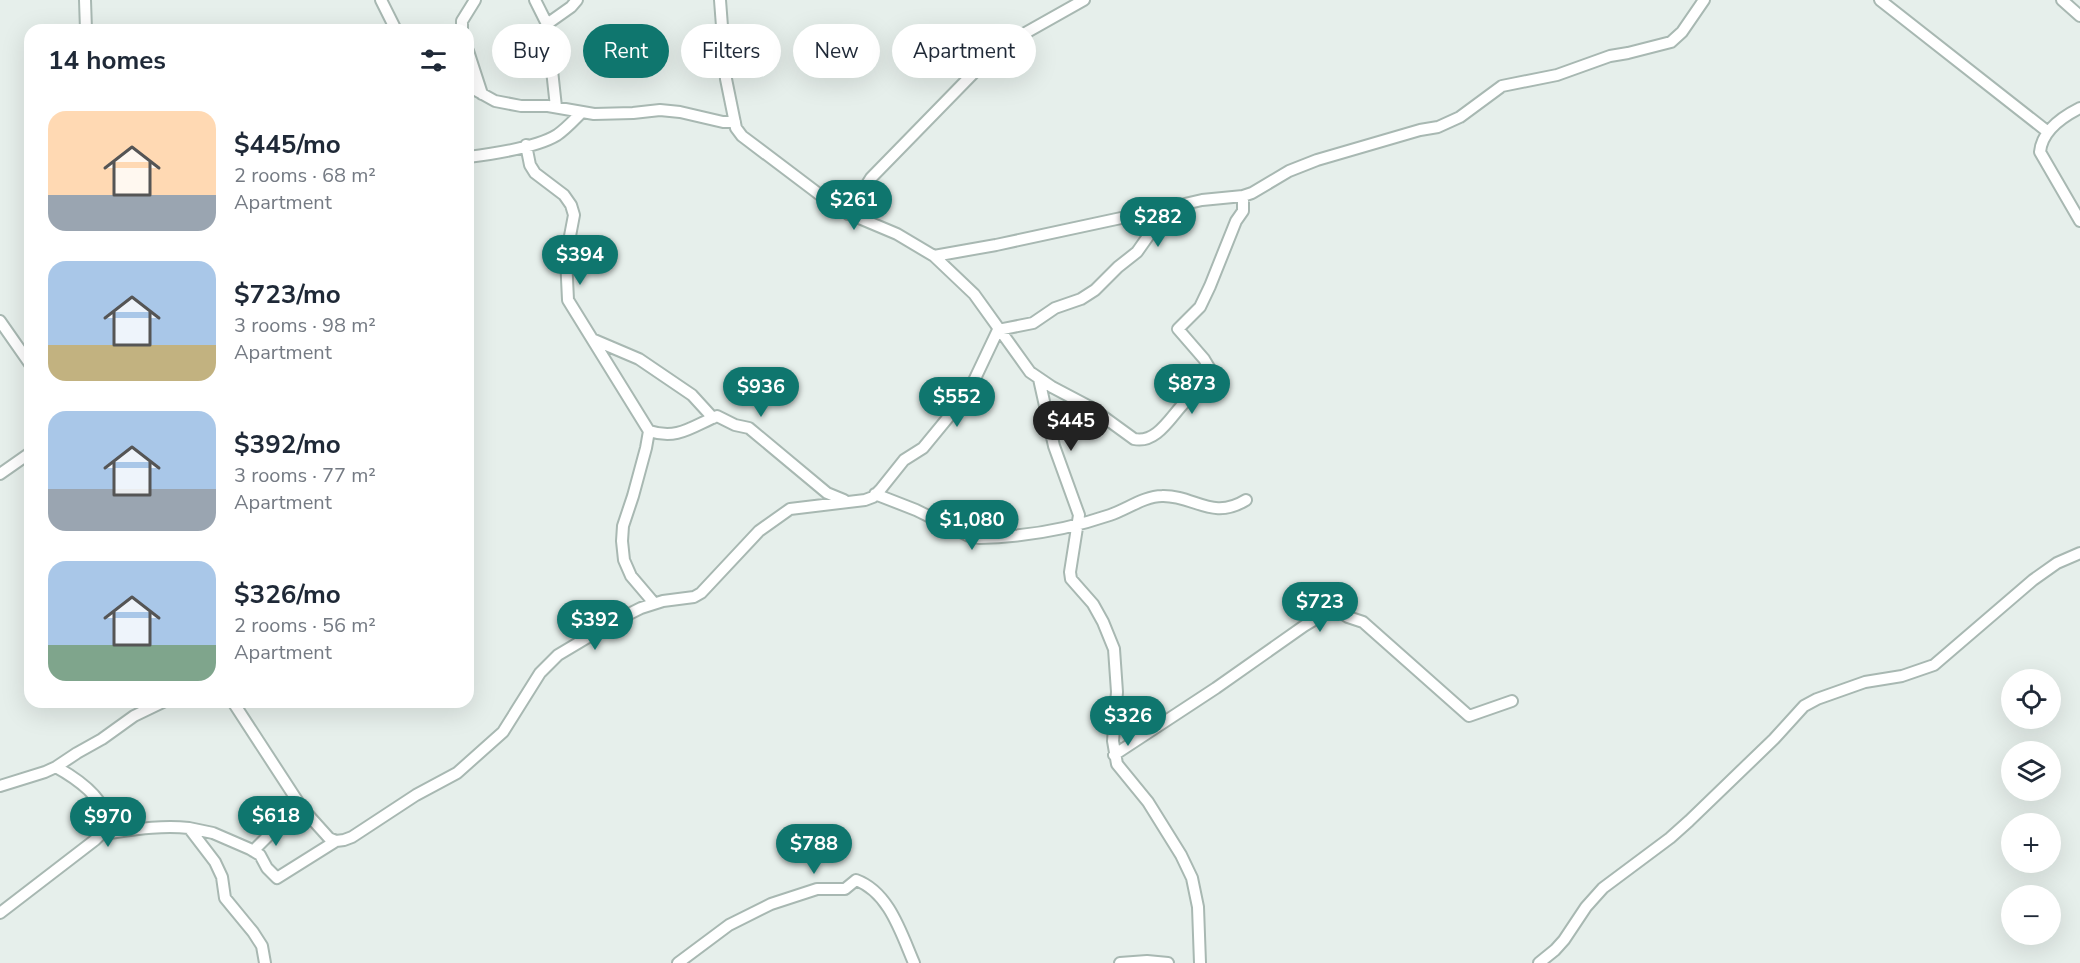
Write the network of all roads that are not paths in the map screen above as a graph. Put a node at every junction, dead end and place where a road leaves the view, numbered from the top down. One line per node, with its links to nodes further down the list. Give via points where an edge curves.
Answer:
1 (85, 0): 13 (street)
2 (381, 0): 14 (street)
3 (475, 0): 15 (street)
4 (534, 0): 16 (street)
5 (577, 0): 16 (street)
6 (720, 0): 24 (street, via 726,79)
7 (1084, 0): 30 (street, via 997,49 871,178)
8 (1704, 0): 28 (street, via 1671,42 1610,56 1557,75 1502,86 1460,117 1438,127 1317,160)
9 (1880, 0): 11 (street)
10 (2062, 0): 12 (street)
11 (1895, 4): 25 (street)
12 (2080, 16)
13 (86, 24)
14 (393, 24)
15 (462, 24)
16 (547, 24)
17 (474, 69): 20 (street)
18 (553, 78): 21 (street)
19 (474, 89): 20 (street)
20 (482, 94): 21 (street, via 508,105)
21 (556, 108): 23 (street)
22 (2080, 108): 25 (street)
23 (582, 112): 24 (street, via 624,114 660,110); 26 (street, via 555,136)
24 (735, 122): 30 (street, via 742,136)
25 (2048, 132): 31 (street, via 2040,152)
26 (526, 145): 27 (street); 35 (street, via 536,173 571,205 574,215 566,257 567,294)
27 (474, 156)
28 (1243, 196): 29 (street); 37 (street, via 1243,211 1200,308 1178,329 1216,379 1187,400 1154,435 1141,441 1125,435 1090,407)
29 (1163, 209): 32 (street); 34 (street, via 1137,252 1095,290 1033,323)
30 (848, 214): 32 (street, via 897,234)
31 (2080, 221)
32 (934, 256): 34 (street, via 974,294)
33 (0, 321): 36 (street)
34 (998, 330): 37 (street); 42 (street, via 965,396 923,448 897,467)
35 (591, 339): 38 (street, via 639,359 692,395); 39 (street)
36 (24, 355)
37 (1039, 379): 45 (street)
38 (714, 418): 39 (street, via 675,435); 43 (street, via 749,428 820,488)
39 (649, 431): 47 (street, via 622,541 631,576)
40 (24, 457): 41 (street)
41 (0, 474)
42 (875, 494): 43 (street, via 865,500); 45 (street, via 980,538)
43 (846, 501): 47 (street, via 789,509 759,531 701,593)
44 (1246, 501): 45 (street, via 1215,509 1160,495)
45 (1078, 525): 51 (street, via 1071,579 1093,604 1114,649)
46 (2080, 553): 66 (street, via 2033,579 1934,665 1865,682 1804,706 1689,821 1603,888 1564,940)
47 (654, 603): 57 (street, via 615,621 548,663 503,732 457,772 352,837)
48 (1512, 701): 51 (street, via 1469,716 1363,622 1334,608)
49 (151, 708): 52 (street)
50 (237, 708): 57 (street, via 303,808 328,838)
51 (1114, 755): 65 (street, via 1148,802 1192,878 1198,907)
52 (56, 767): 53 (street); 56 (street, via 82,784 103,808 108,823)
53 (0, 786)
54 (279, 825): 58 (street)
55 (189, 828): 56 (street, via 148,826); 58 (street, via 213,833); 60 (street, via 215,862 225,897 262,946)
56 (102, 834): 59 (street)
57 (336, 840): 58 (street, via 277,878)
58 (253, 851)
59 (0, 913)
60 (265, 963)
61 (678, 963): 62 (street, via 729,925 771,904 817,889 845,889 856,880 882,897)
62 (914, 963)
63 (1120, 963): 64 (street)
64 (1168, 963)
65 (1200, 963)
66 (1539, 963)

